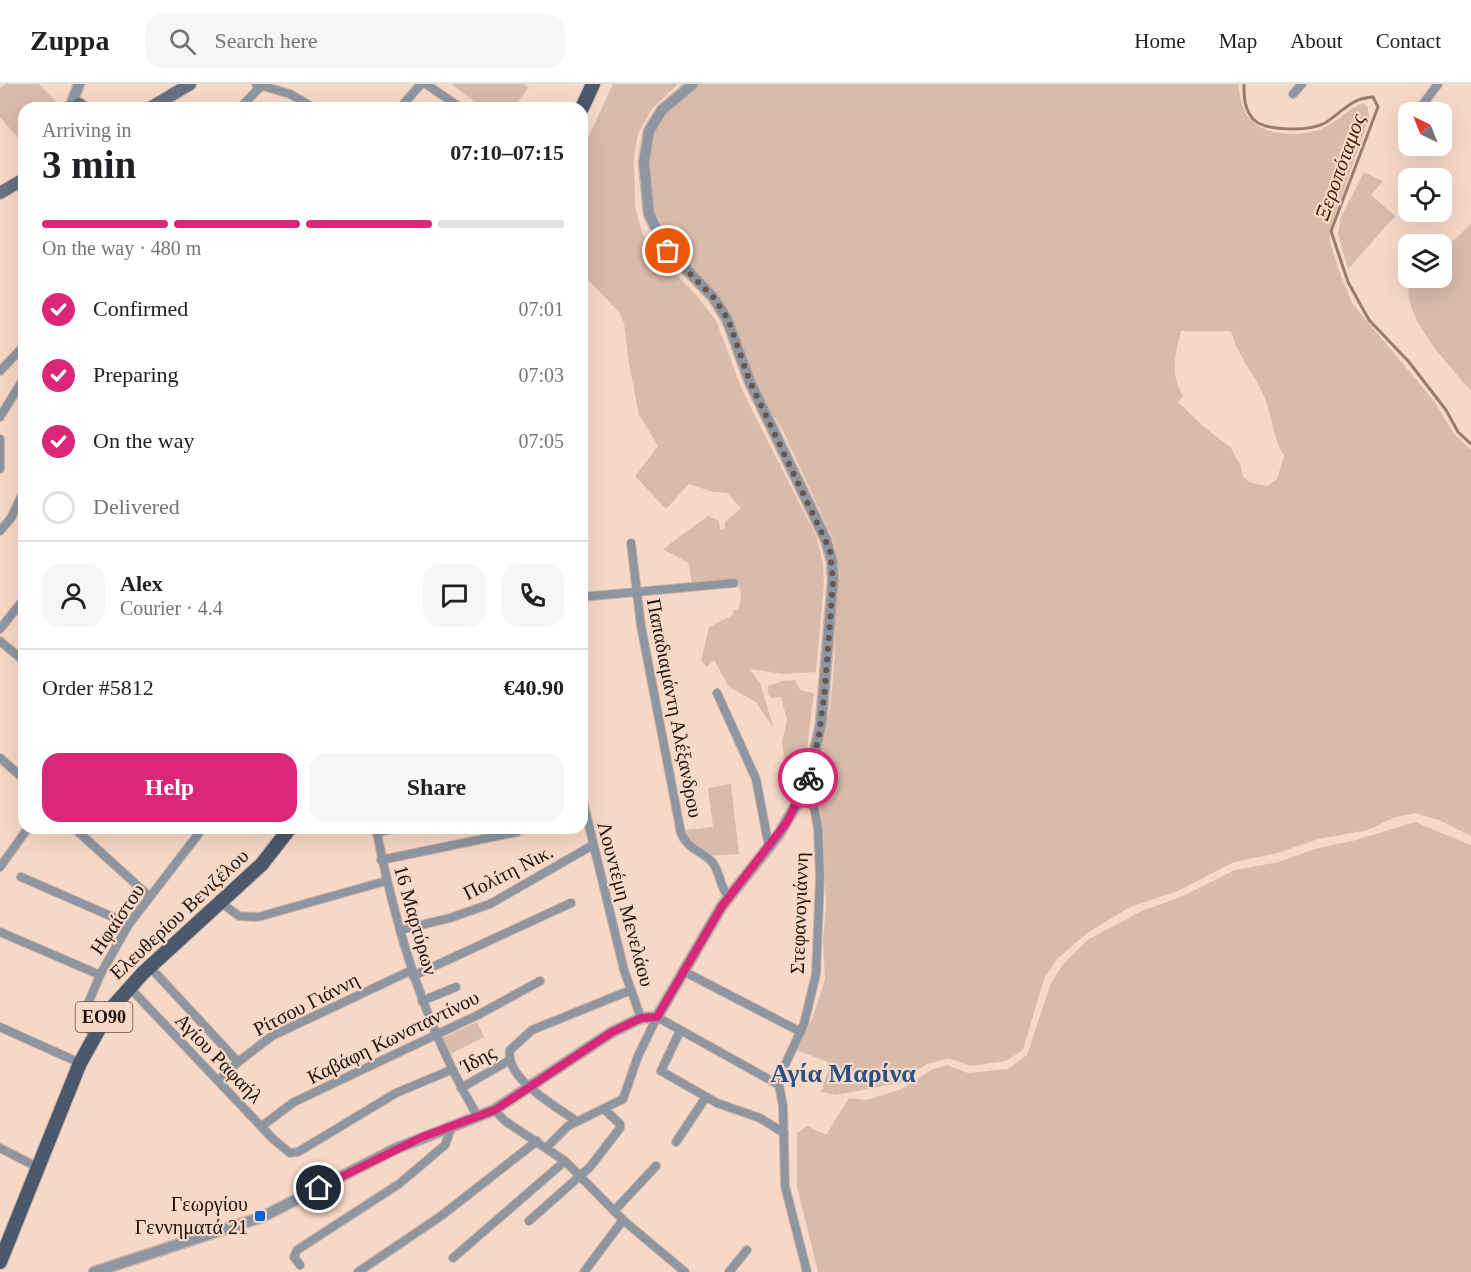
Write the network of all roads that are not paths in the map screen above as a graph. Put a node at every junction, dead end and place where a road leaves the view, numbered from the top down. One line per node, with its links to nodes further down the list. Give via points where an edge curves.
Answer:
1 (190, 84): 12 (main road)
2 (421, 84): 15 (street)
3 (426, 84): 16 (street)
4 (593, 84): 17 (main road)
5 (693, 84): 40 (street, via 664,108 650,128 644,162 649,214 665,247 713,297 728,319 750,382 818,522 832,561 822,716)
6 (1302, 84): 10 (street)
7 (1438, 84): 18 (street)
8 (259, 85): 13 (street); 14 (street)
9 (78, 86): 11 (street)
10 (1293, 94)
11 (76, 102)
12 (160, 102)
13 (245, 102)
14 (304, 102)
15 (405, 102)
16 (452, 102)
17 (585, 102)
18 (1424, 102)
19 (18, 182): 20 (main road)
20 (0, 193)
21 (18, 352): 22 (street)
22 (0, 371)
23 (18, 388): 24 (street)
24 (0, 417)
25 (0, 439): 26 (street)
26 (0, 469)
27 (18, 503): 28 (street)
28 (0, 531)
29 (631, 543): 31 (street, Παπαδιαμάντη Αλέξανδρου)
30 (734, 583): 31 (street)
31 (636, 593): 32 (street); 55 (street, Παπαδιαμάντη Αλέξανδρου, via 681,833 690,848 713,864)
32 (588, 597)
33 (18, 606): 34 (street)
34 (0, 629)
35 (0, 641): 36 (street)
36 (18, 656)
37 (717, 693): 49 (street, via 756,779)
38 (0, 758): 39 (street)
39 (18, 770)
40 (802, 795): 49 (street); 74 (street, Στεφανογιάννη, via 812,805 817,820 820,878 816,974)
41 (588, 821): 48 (street, Λουντέμη Μενελάου)
42 (24, 834): 51 (street)
43 (81, 834): 54 (street)
44 (199, 834): 54 (street, Ηφαίστου)
45 (285, 834): 56 (main road, Ελευθερίου Βενιζέλου / ΕΟ90, via 268,857)
46 (377, 834): 50 (street, 16 Μαρτύρων)
47 (507, 834): 50 (street)
48 (594, 845): 59 (street, Πολίτη Νικ., via 490,904); 68 (street, Λουντέμη Μενελάου)
49 (769, 847): 55 (street)
50 (381, 860): 53 (street, 16 Μαρτύρων)
51 (0, 867)
52 (21, 877): 58 (street)
53 (386, 881): 56 (street, via 258,917 239,916); 59 (street, 16 Μαρτύρων)
54 (150, 897): 58 (street, Ηφαίστου)
55 (729, 897): 62 (street)
56 (220, 902): 61 (main road, Ελευθερίου Βενιζέλου / ΕΟ90)
57 (571, 903): 63 (street, Ρίτσου Γιάννη)
58 (129, 924): 64 (street, Ηφαίστου)
59 (400, 930): 63 (street, 16 Μαρτύρων)
60 (0, 932): 64 (street)
61 (150, 967): 67 (main road, Ελευθερίου Βενιζέλου / ΕΟ90); 78 (street)
62 (683, 971): 70 (street); 74 (street)
63 (412, 973): 69 (street, 16 Μαρτύρων); 78 (street, Ρίτσου Γιάννη, via 272,1036)
64 (100, 975): 76 (street, Ηφαίστου, via 85,1011 87,1030)
65 (540, 981): 75 (street, Καβάφη Κωνσταντίνου)
66 (456, 987): 69 (street)
67 (130, 988): 76 (main road, Ελευθερίου Βενιζέλου / ΕΟ90, via 114,1003); 81 (street, Αγίου Ραφαήλ)
68 (631, 990): 71 (street, Λουντέμη Μενελάου); 77 (street, Ίδης, via 532,1030)
69 (422, 1001): 75 (street, 16 Μαρτύρων)
70 (657, 1017): 71 (street); 73 (street); 86 (street, via 623,1099)
71 (641, 1018): 84 (street, via 605,1036)
72 (0, 1027): 79 (street)
73 (680, 1030): 82 (street); 85 (street, via 661,1071)
74 (801, 1032): 82 (street, Στεφανογιάννη, via 779,1074)
75 (435, 1034): 80 (street, 16 Μαρτύρων); 90 (street, Καβάφη Κωνσταντίνου, via 294,1102)
76 (93, 1036): 79 (main road, Ελευθερίου Βενιζέλου / ΕΟ90)
77 (510, 1056): 83 (street, Ίδης); 84 (street)
78 (238, 1062): 81 (street, Ρίτσου Γιάννη)
79 (80, 1063): 99 (main road, Ελευθερίου Βενιζέλου / ΕΟ90)
80 (451, 1070): 83 (street, 16 Μαρτύρων); 90 (street, Αγίου Ραφαήλ, via 377,1103 298,1152 285,1151)
81 (218, 1081): 90 (street, Αγίου Ραφαήλ)
82 (779, 1085): 92 (street, Στεφανογιάννη)
83 (461, 1088): 88 (street, 16 Μαρτύρων)
84 (530, 1088): 87 (street); 89 (street)
85 (706, 1097): 92 (street); 94 (street)
86 (604, 1109): 89 (street); 100 (street, via 620,1128)
87 (495, 1110): 88 (street); 93 (street)
88 (478, 1117): 91 (street)
89 (576, 1121): 96 (street)
90 (262, 1126)
91 (452, 1126): 107 (street, via 445,1145 406,1178 297,1250 294,1257); 108 (street, via 395,1149 262,1217)
92 (784, 1133): 113 (street, Στεφανογιάννη, via 786,1186)
93 (537, 1141): 96 (street); 109 (street, via 441,1216)
94 (676, 1142)
95 (0, 1148): 99 (street)
96 (547, 1148): 97 (street)
97 (565, 1161): 100 (street); 105 (street)
98 (656, 1166): 101 (street)
99 (39, 1168): 106 (main road, Ελευθερίου Βενιζέλου / ΕΟ90)
100 (580, 1176): 101 (street); 103 (street)
101 (614, 1211): 102 (street)
102 (623, 1220): 110 (street); 111 (street)
103 (529, 1221)
104 (747, 1250): 112 (street)
105 (453, 1258)
106 (0, 1262)
107 (300, 1265)
108 (94, 1272)
109 (357, 1272)
110 (584, 1272)
111 (685, 1272)
112 (729, 1272)
113 (807, 1272)

